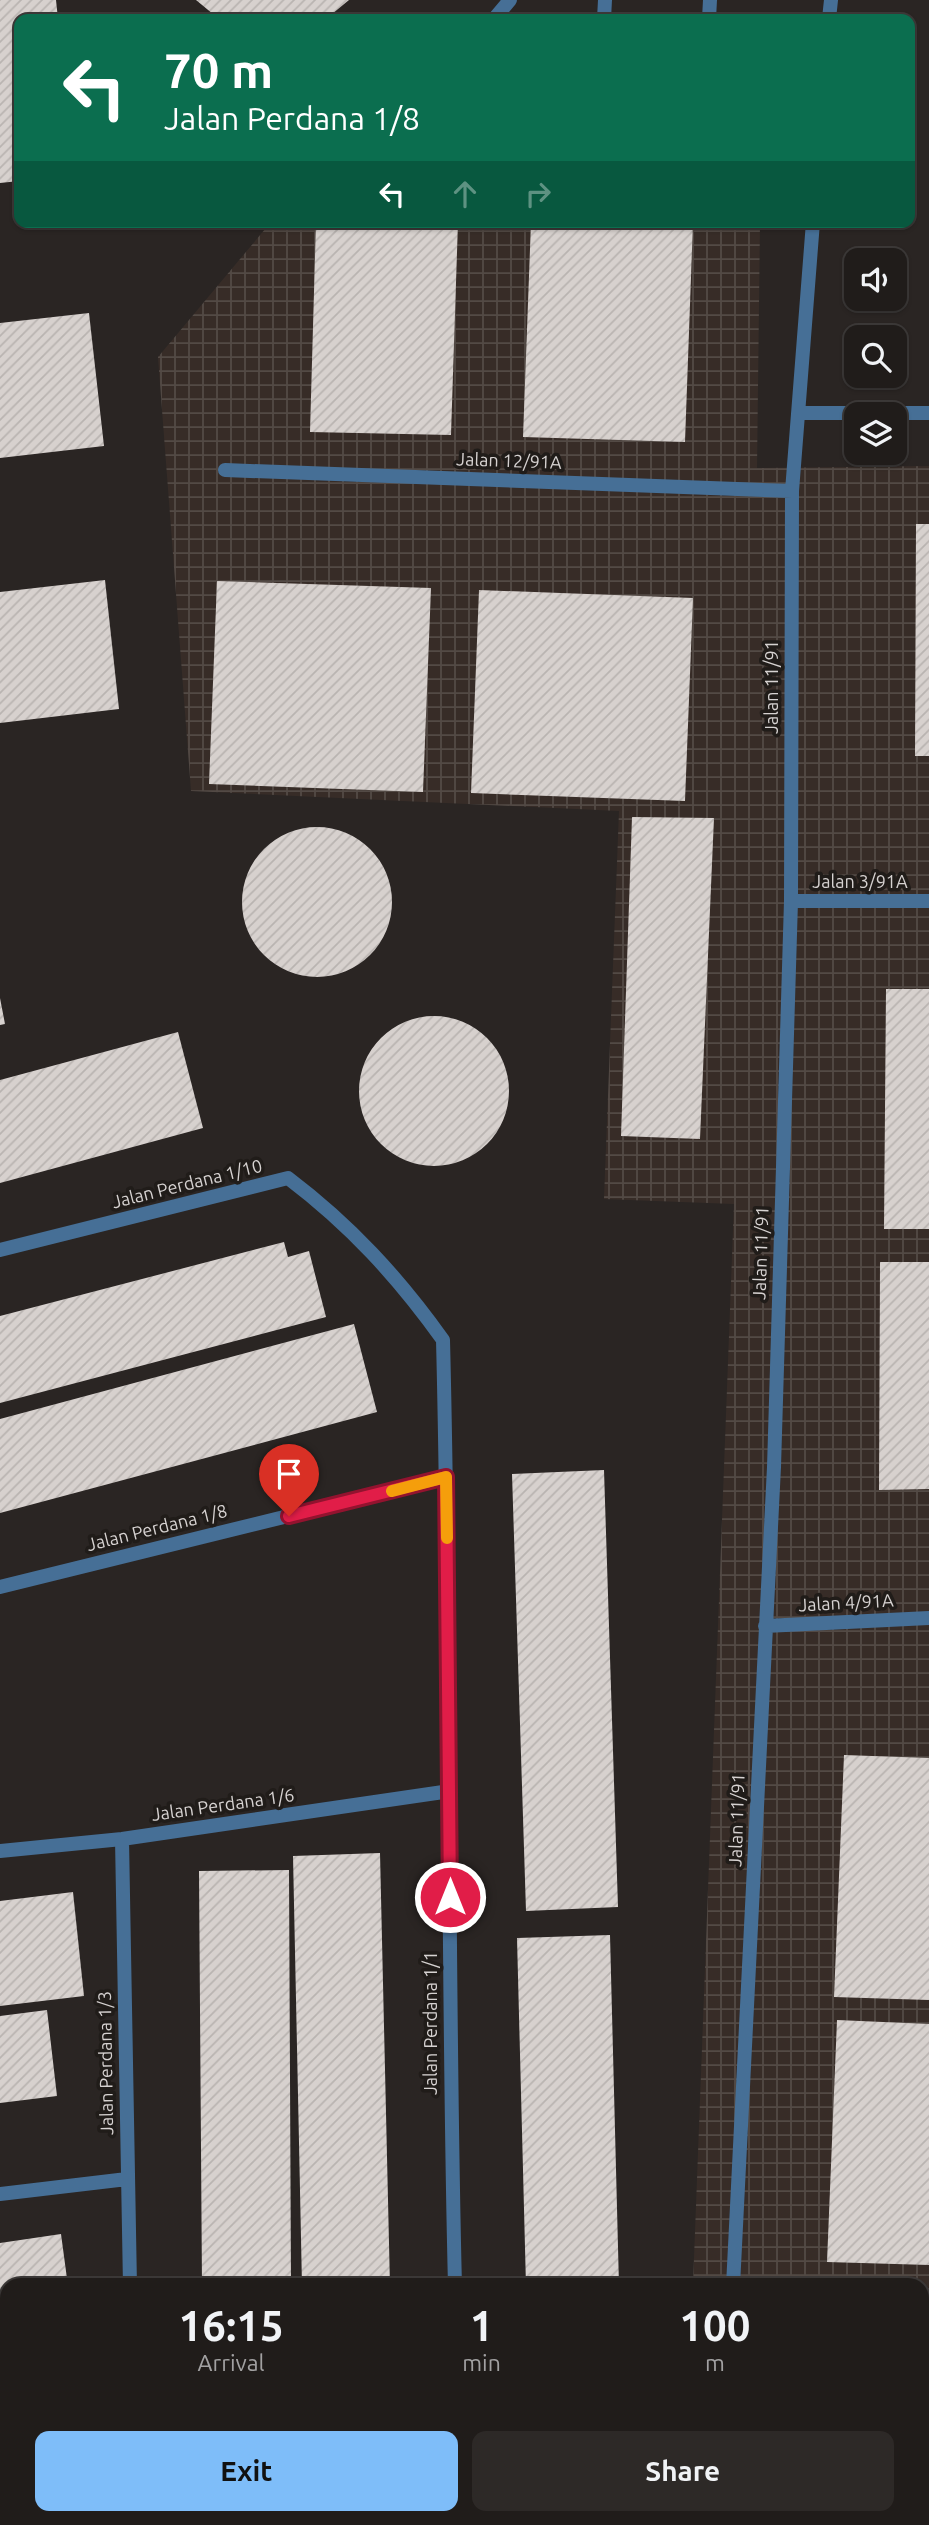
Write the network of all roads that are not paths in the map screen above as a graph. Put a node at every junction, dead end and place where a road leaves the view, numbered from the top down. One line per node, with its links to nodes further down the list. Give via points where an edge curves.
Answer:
1 (510, 0): 2 (street)
2 (498, 14)
3 (813, 228): 4 (street, Jalan 11/91)
4 (798, 413): 5 (street); 7 (street, Jalan 11/91)
5 (929, 413)
6 (225, 470): 7 (street, Jalan 12/91A)
7 (792, 491): 8 (street, Jalan 11/91)
8 (792, 901): 9 (street, Jalan 3/91A); 15 (street, Jalan 11/91, via 775,1453)
9 (929, 901)
10 (0, 1250): 11 (street, Jalan Perdana 1/10, via 288,1178 373,1251)
11 (443, 1340): 12 (street, Jalan Perdana 1/1)
12 (446, 1477): 13 (street, Jalan Perdana 1/8); 16 (street, Jalan Perdana 1/1)
13 (0, 1587)
14 (929, 1618): 15 (street, Jalan 4/91A)
15 (765, 1626): 23 (street, Jalan 11/91)
16 (450, 1791): 17 (street, Jalan Perdana 1/6); 22 (street, Jalan Perdana 1/1)
17 (122, 1839): 18 (street, Jalan Perdana 1/6); 19 (street, Jalan Perdana 1/3)
18 (0, 1851)
19 (127, 2179): 20 (street); 21 (street, Jalan Perdana 1/3)
20 (0, 2194)
21 (130, 2278)
22 (455, 2278)
23 (733, 2278)

